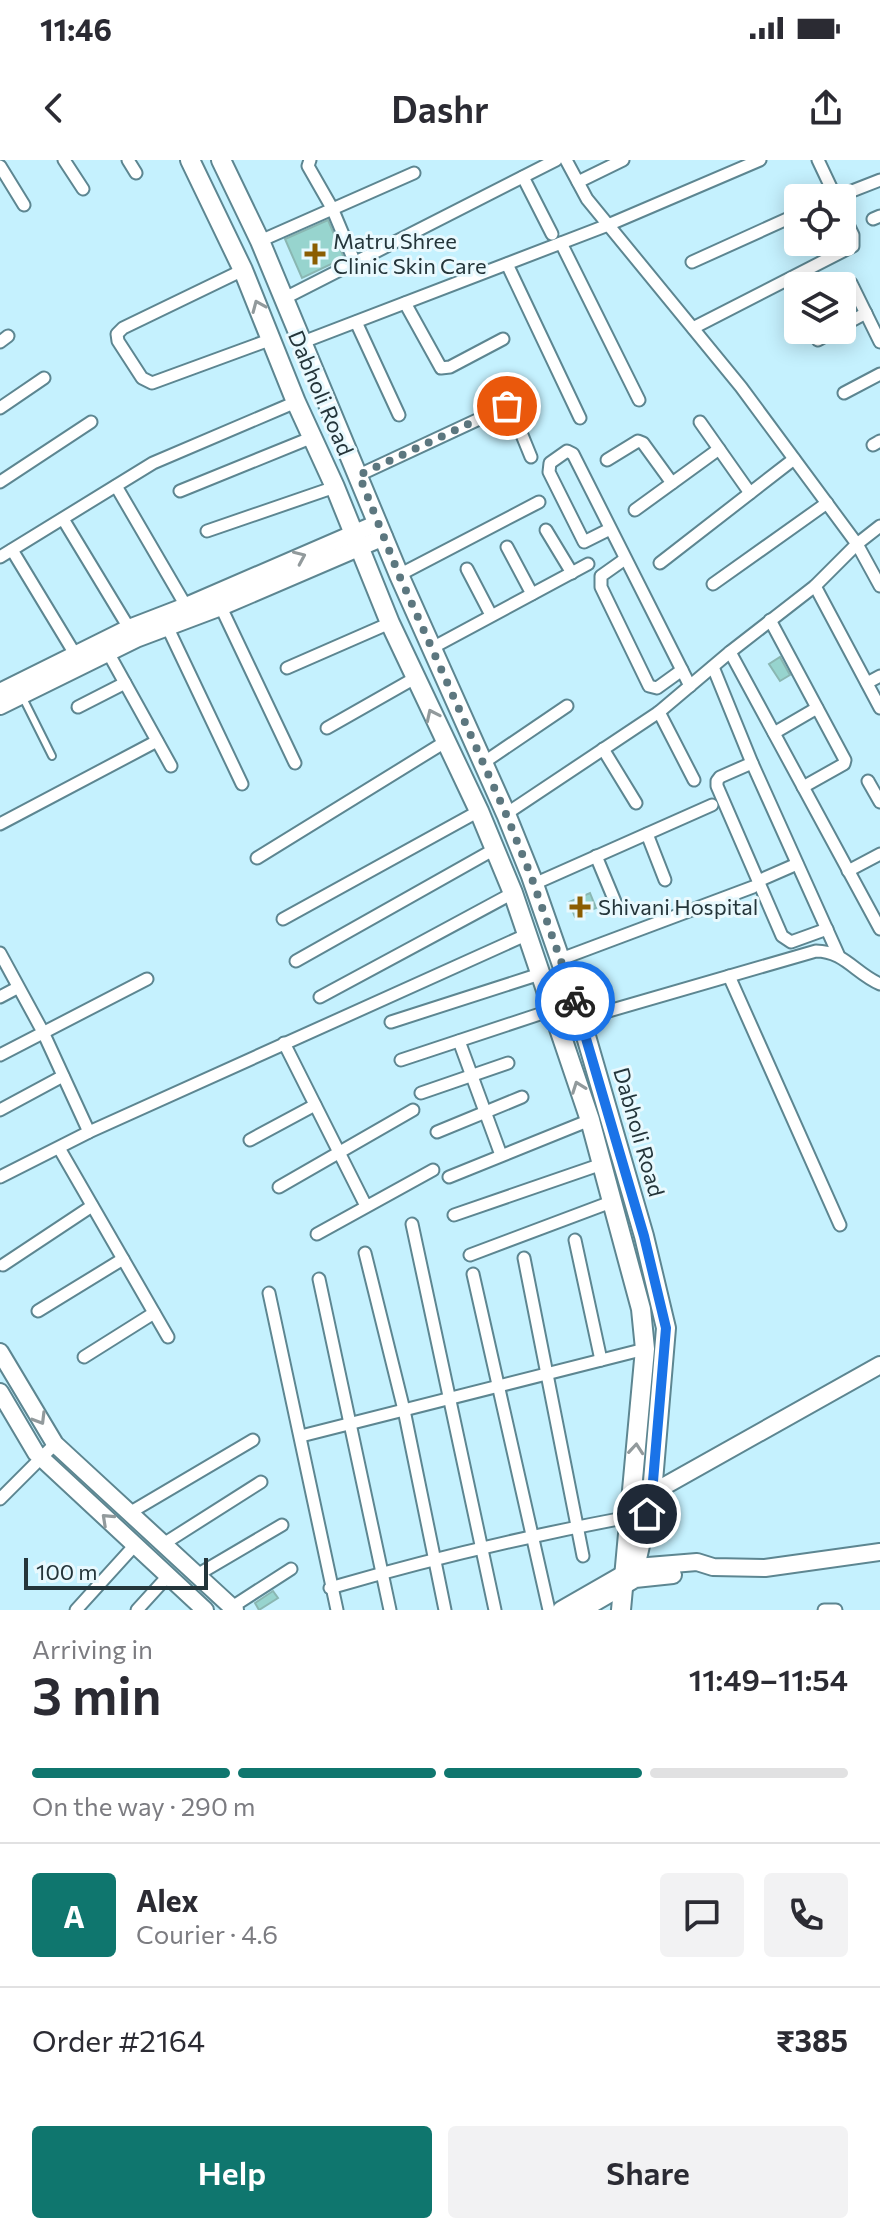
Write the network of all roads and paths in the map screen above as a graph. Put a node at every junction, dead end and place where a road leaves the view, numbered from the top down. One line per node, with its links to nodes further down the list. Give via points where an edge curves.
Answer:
1 (64, 160): 19 (street)
2 (128, 160): 13 (street)
3 (190, 160): 31 (main road, Dabholi Road)
4 (221, 160): 26 (main road, Dabholi Road)
5 (310, 160): 22 (street, via 308,166)
6 (556, 160): 15 (street)
7 (566, 160): 17 (street)
8 (623, 160): 17 (street)
9 (760, 160): 11 (street)
10 (818, 160): 18 (street)
11 (742, 164): 24 (street)
12 (0, 166): 21 (street)
13 (136, 173)
14 (414, 173): 22 (street)
15 (523, 177): 25 (street); 29 (street)
16 (880, 180): 20 (street)
17 (578, 182): 24 (street)
18 (829, 184)
19 (83, 189)
20 (856, 190)
21 (24, 205)
22 (332, 208): 26 (street); 29 (street)
23 (784, 220): 28 (street)
24 (608, 225): 25 (street); 38 (street)
25 (556, 239): 30 (street); 46 (street)
26 (260, 241): 33 (main road, Dabholi Road)
27 (835, 256): 38 (street)
28 (692, 262)
29 (355, 263): 33 (street)
30 (507, 264): 34 (street); 50 (street)
31 (243, 270): 39 (main road, Dabholi Road, one-way to 31); 39 (street, via 123,328 118,341 142,378 152,383)
32 (856, 293): 35 (street)
33 (283, 299): 41 (main road, Dabholi Road)
34 (405, 303): 37 (street); 40 (street, via 441,368)
35 (866, 313): 36 (street); 42 (street)
36 (856, 318)
37 (356, 322): 41 (street); 49 (street)
38 (693, 328): 56 (street)
39 (272, 339): 47 (main road, Dabholi Road)
40 (503, 339)
41 (303, 342): 58 (main road, Dabholi Road)
42 (880, 342)
43 (880, 374): 45 (street)
44 (44, 378): 48 (street)
45 (844, 393)
46 (639, 400)
47 (296, 402): 53 (main road, Dabholi Road); 61 (street, via 165,458)
48 (0, 408)
49 (399, 415)
50 (580, 418)
51 (91, 422): 59 (street)
52 (700, 422): 54 (street)
53 (313, 437): 62 (main road, Dabholi Road); 63 (street)
54 (719, 449): 60 (street); 64 (street)
55 (531, 457): 58 (street, via 507,406)
56 (794, 459): 64 (street); 66 (street)
57 (607, 460): 60 (street, via 638,441)
58 (359, 475): 71 (main road, Dabholi Road)
59 (0, 482)
60 (672, 483): 67 (street)
61 (116, 486): 68 (street); 90 (street)
62 (335, 487): 73 (street); 74 (main road, Dabholi Road)
63 (180, 491)
64 (750, 493): 80 (street)
65 (539, 502): 84 (street)
66 (827, 503): 75 (street); 85 (street)
67 (635, 510)
68 (63, 519): 77 (street); 95 (street)
69 (880, 526): 75 (street)
70 (610, 529): 70 (street, via 589,542 581,538 548,467 567,451); 79 (street)
71 (381, 530): 74 (street); 84 (main road, Dabholi Road)
72 (546, 530): 83 (street)
73 (207, 531)
74 (355, 540): 89 (street); 94 (main road, Dabholi Road)
75 (857, 544): 86 (street); 87 (street)
76 (507, 547): 88 (street)
77 (12, 550): 78 (street); 99 (street)
78 (0, 557)
79 (625, 559): 102 (street); 102 (street, via 601,576 601,587 649,686 657,688)
80 (660, 563)
81 (588, 564): 83 (street)
82 (467, 569): 91 (street)
83 (572, 573): 88 (street)
84 (399, 575): 97 (main road, Dabholi Road)
85 (713, 584)
86 (815, 586): 92 (street); 106 (street)
87 (880, 586)
88 (532, 594): 91 (street)
89 (218, 601): 90 (street); 93 (street); 122 (street)
90 (186, 606): 93 (street)
91 (491, 615): 97 (street)
92 (770, 620): 98 (street); 113 (street)
93 (165, 622): 95 (street); 96 (street, via 136,639); 128 (street)
94 (390, 623): 101 (street); 104 (main road, Dabholi Road)
95 (129, 628): 96 (street)
96 (105, 648): 99 (street); 105 (street)
97 (432, 648): 123 (main road, Dabholi Road)
98 (730, 652): 100 (street); 117 (street)
99 (79, 661): 108 (street)
100 (713, 667): 107 (street); 124 (street)
101 (287, 668)
102 (682, 670): 107 (street)
103 (880, 676): 106 (street)
104 (415, 678): 116 (street); 119 (main road, Dabholi Road, one-way to 104)
105 (125, 683): 112 (street); 118 (street)
106 (867, 683): 114 (street)
107 (690, 686): 115 (street)
108 (19, 690): 109 (street); 110 (street); 121 (lane)
109 (0, 692)
110 (0, 706)
111 (567, 706): 123 (street)
112 (78, 707)
113 (817, 708): 117 (street); 129 (street, via 845,760)
114 (880, 708)
115 (659, 712): 120 (street); 126 (street)
116 (327, 728)
117 (774, 733): 129 (street)
118 (157, 741): 125 (street); 135 (street)
119 (445, 742): 133 (main road, Dabholi Road); 140 (street)
120 (603, 749): 131 (street); 134 (street)
121 (52, 756)
122 (295, 763)
123 (483, 763): 134 (main road, Dabholi Road)
124 (752, 763): 141 (street); 145 (street, via 717,781)
125 (171, 766)
126 (694, 780)
127 (868, 781): 130 (street)
128 (242, 784)
129 (803, 787): 142 (street)
130 (880, 802)
131 (636, 803)
132 (712, 805): 136 (street)
133 (479, 811): 137 (main road, Dabholi Road); 148 (street)
134 (506, 814): 144 (main road, Dabholi Road)
135 (0, 824)
136 (647, 834): 139 (street); 143 (street)
137 (493, 850): 146 (main road, Dabholi Road); 155 (street)
138 (880, 854): 142 (street)
139 (596, 856): 144 (street); 147 (street)
140 (257, 858)
141 (797, 864): 145 (street); 149 (street)
142 (848, 871): 150 (street)
143 (665, 880)
144 (534, 884): 154 (main road, Dabholi Road)
145 (755, 884): 149 (street, via 786,940); 154 (street)
146 (513, 893): 151 (main road, Dabholi Road); 162 (street)
147 (616, 904)
148 (283, 919)
149 (827, 929): 153 (street)
150 (880, 929)
151 (528, 934): 156 (main road, Dabholi Road); 168 (street)
152 (0, 953): 160 (street)
153 (838, 954): 157 (street, via 816,951); 159 (street)
154 (561, 959): 164 (main road, Dabholi Road)
155 (296, 961)
156 (540, 974): 163 (main road, Dabholi Road); 165 (street)
157 (729, 976): 164 (street); 197 (street)
158 (147, 979): 166 (street)
159 (880, 984)
160 (17, 988): 161 (street); 166 (street)
161 (0, 997)
162 (320, 997)
163 (552, 1010): 167 (street); 180 (main road, Dabholi Road, one-way to 163)
164 (581, 1019): 227 (main road, Dabholi Road, via 666,1328)
165 (391, 1022)
166 (43, 1032): 169 (street); 173 (street)
167 (459, 1041): 170 (street); 172 (street)
168 (284, 1043): 176 (street); 181 (street)
169 (0, 1055)
170 (401, 1060)
171 (508, 1063): 172 (street)
172 (472, 1074): 174 (street); 179 (street)
173 (63, 1076): 177 (street); 181 (street)
174 (421, 1093)
175 (522, 1097): 179 (street)
176 (315, 1105): 183 (street); 185 (street)
177 (0, 1110)
178 (413, 1110): 185 (street)
179 (486, 1112): 182 (street); 186 (street)
180 (590, 1120): 186 (street); 187 (main road, Dabholi Road)
181 (89, 1132): 184 (street)
182 (437, 1132)
183 (250, 1140)
184 (59, 1148): 189 (street); 193 (street)
185 (339, 1153): 191 (street); 194 (street)
186 (501, 1155): 190 (street)
187 (602, 1164): 192 (main road, Dabholi Road); 195 (street)
188 (433, 1170): 194 (street)
189 (0, 1177)
190 (449, 1177)
191 (279, 1187)
192 (611, 1202): 201 (street); 211 (main road, Dabholi Road, via 641,1309)
193 (92, 1206): 203 (street); 204 (street)
194 (366, 1206): 198 (street)
195 (454, 1215)
196 (412, 1224): 219 (street)
197 (840, 1225)
198 (317, 1234)
199 (575, 1240): 214 (street)
200 (365, 1253): 220 (street)
201 (470, 1255)
202 (524, 1258): 216 (street)
203 (123, 1259): 208 (street); 209 (street)
204 (3, 1265)
205 (473, 1274): 217 (street)
206 (319, 1279): 221 (street)
207 (269, 1293): 222 (street)
208 (38, 1311)
209 (154, 1313): 210 (street); 213 (street)
210 (168, 1337)
211 (645, 1349): 214 (street); 230 (main road, Dabholi Road, one-way to 211)
212 (0, 1352): 224 (street, one-way to 224)
213 (84, 1357)
214 (601, 1360): 216 (street)
215 (880, 1365): 227 (street)
216 (547, 1374): 217 (street); 232 (street)
217 (499, 1386): 219 (street); 233 (street)
218 (0, 1392): 225 (street)
219 (450, 1398): 220 (street); 236 (street)
220 (404, 1410): 221 (street); 239 (street)
221 (350, 1423): 222 (street); 241 (street)
222 (301, 1436): 245 (street)
223 (253, 1440): 229 (street)
224 (55, 1444): 225 (street); 229 (street)
225 (41, 1458): 228 (street); 235 (street, one-way to 225)
226 (261, 1482): 234 (street)
227 (652, 1493): 244 (main road, Dabholi Road)
228 (0, 1499)
229 (131, 1512): 234 (street)
230 (629, 1517): 232 (street); 244 (main road, Dabholi Road)
231 (282, 1525): 242 (street)
232 (578, 1527): 233 (street); 238 (street)
233 (530, 1536): 236 (street); 254 (street)
234 (165, 1543): 242 (street)
235 (135, 1545): 243 (street); 248 (street)
236 (481, 1547): 239 (street); 253 (street)
237 (880, 1552): 244 (street, via 765,1568 697,1562)
238 (583, 1556)
239 (434, 1558): 241 (street); 252 (street)
240 (291, 1569): 247 (street)
241 (382, 1573): 245 (street); 251 (street)
242 (197, 1575): 247 (street)
243 (168, 1576): 246 (street); 249 (street)
244 (630, 1576): 255 (street); 256 (street); 257 (main road, Dabholi Road); 258 (main road, Dabholi Road)
245 (330, 1588): 250 (street)
246 (200, 1609)
247 (233, 1609)
248 (76, 1610)
249 (137, 1610)
250 (337, 1610)
251 (390, 1610)
252 (445, 1610)
253 (495, 1610)
254 (549, 1610)
255 (561, 1610)
256 (582, 1610)
257 (621, 1610)
258 (632, 1610)
259 (824, 1610): 260 (street)
260 (836, 1610)

